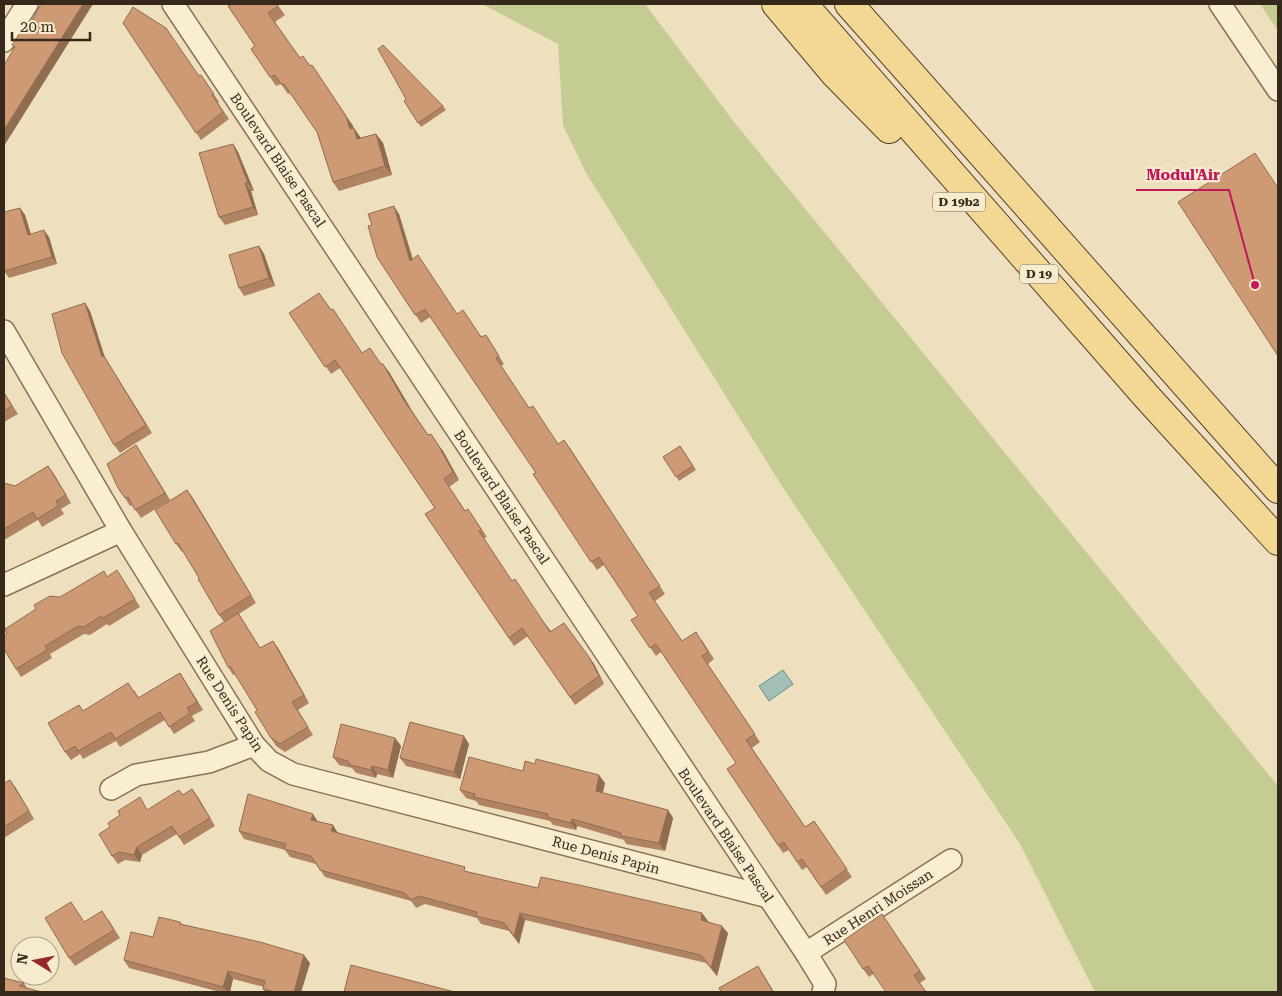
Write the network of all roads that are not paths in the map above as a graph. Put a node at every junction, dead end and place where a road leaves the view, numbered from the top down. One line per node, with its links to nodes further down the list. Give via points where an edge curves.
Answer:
1 (27, 4): 7 (street)
2 (173, 4): 18 (street, Boulevard Blaise Pascal)
3 (776, 4): 10 (main road, D 19b2, via 835,74)
4 (802, 4): 10 (main road, D 19)
5 (849, 4): 11 (main road, D 19)
6 (1220, 4): 8 (street)
7 (4, 41)
8 (1278, 90)
9 (6, 340): 12 (street, Rue Denis Papin)
10 (1147, 397): 13 (main road, D 19)
11 (1278, 489)
12 (121, 531): 14 (street); 15 (street, Rue Denis Papin)
13 (1278, 542)
14 (4, 585)
15 (254, 745): 16 (street, via 209,762 136,775); 18 (street, Rue Denis Papin, via 269,761 293,774)
16 (111, 789)
17 (951, 860): 19 (street, Rue Henri Moissan)
18 (768, 898): 19 (street, Boulevard Blaise Pascal)
19 (806, 953): 20 (street, Boulevard Blaise Pascal)
20 (826, 989)

